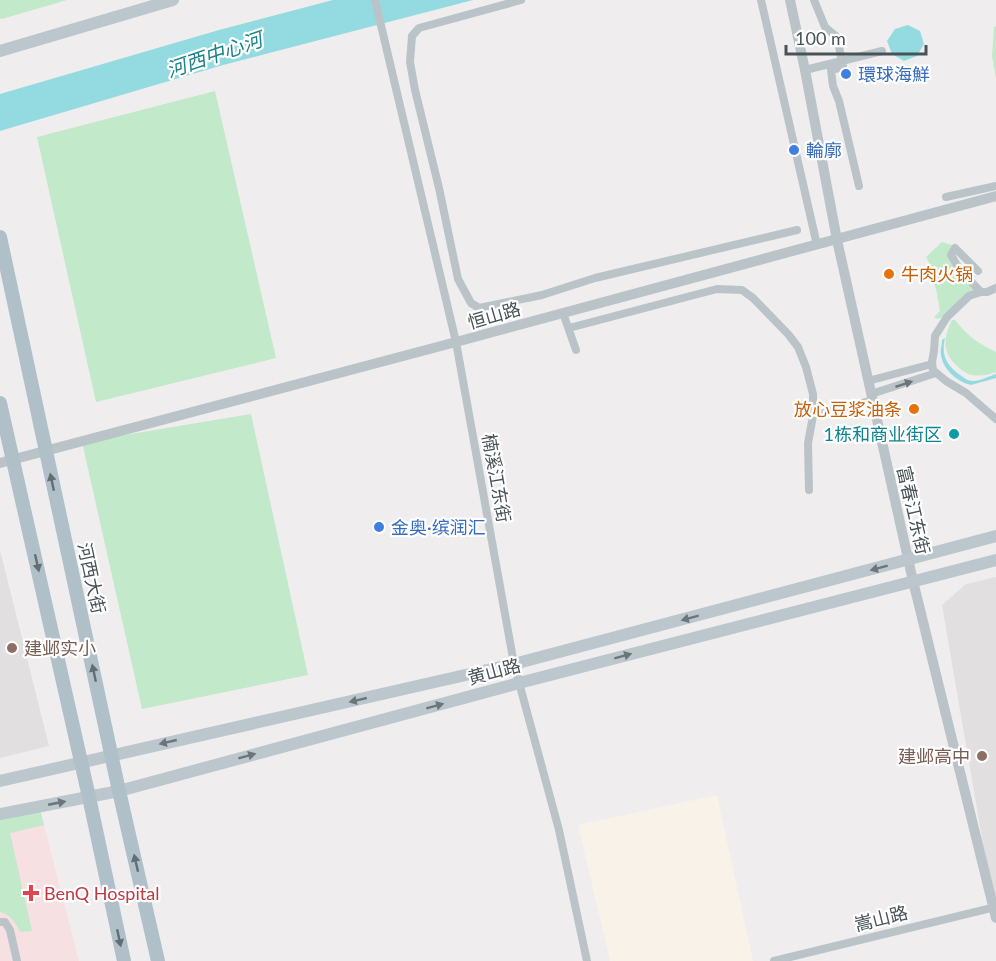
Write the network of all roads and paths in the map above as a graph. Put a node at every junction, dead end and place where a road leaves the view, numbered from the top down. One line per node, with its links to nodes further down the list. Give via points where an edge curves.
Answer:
1 (173, 0): 7 (main road)
2 (375, 0): 24 (street, 楠溪江东街)
3 (521, 0): 15 (street, via 419,28 412,36 410,62 420,110 458,279 471,303 479,308 542,295 595,278)
4 (761, 0): 18 (street)
5 (790, 0): 10 (street, 富春江东街)
6 (814, 0): 9 (street, via 825,27 837,37)
7 (0, 51)
8 (882, 51): 9 (street)
9 (842, 61): 10 (street); 11 (street, via 843,67 831,70 833,86)
10 (805, 70): 17 (street, 富春江东街)
11 (859, 186)
12 (996, 186): 14 (street)
13 (996, 196): 17 (street, 恒山路)
14 (946, 197)
15 (797, 230)
16 (0, 237): 33 (main road, 河西大街)
17 (837, 240): 18 (street, 恒山路); 28 (street, 富春江东街)
18 (817, 245): 22 (street, 恒山路)
19 (978, 271): 21 (street, via 955,248 951,255)
20 (996, 288): 21 (street)
21 (981, 292): 26 (street, via 969,296 946,317 935,336)
22 (563, 313): 23 (street); 24 (street, 恒山路)
23 (568, 328): 25 (street); 31 (street, via 717,289 742,290 798,347 813,394)
24 (456, 342): 33 (street, 恒山路); 40 (street, 楠溪江东街)
25 (576, 350)
26 (932, 364): 27 (street); 28 (street)
27 (936, 373): 29 (street, one-way to 27); 32 (street)
28 (868, 381): 29 (street, 富春江东街)
29 (872, 397): 31 (street); 37 (street, 富春江东街)
30 (0, 403): 34 (main road)
31 (813, 416): 35 (street, via 808,443)
32 (996, 419)
33 (46, 452): 34 (street, 恒山路); 42 (main road, 河西大街, one-way to 33)
34 (7, 461): 43 (main road, one-way to 43)
35 (809, 490)
36 (996, 536): 37 (main road, 黄山路)
37 (909, 560): 39 (street, 富春江东街); 40 (main road, 黄山路, one-way to 40)
38 (996, 560): 39 (main road, 黄山路)
39 (913, 581): 41 (main road, 黄山路, one-way to 39); 48 (street, 富春江东街)
40 (514, 664): 41 (street, 楠溪江东街); 42 (main road, 黄山路, one-way to 42)
41 (519, 683): 45 (main road, 黄山路, one-way to 41); 53 (street, 楠溪江东街, via 559,830)
42 (112, 755): 43 (main road, 黄山路); 45 (main road, 河西大街)
43 (81, 763): 44 (main road, 黄山路); 46 (main road)
44 (0, 781)
45 (119, 791): 46 (main road, 黄山路); 52 (main road, 河西大街, one-way to 45)
46 (89, 796): 47 (main road, 黄山路, one-way to 46); 51 (main road, one-way to 51)
47 (0, 814)
48 (995, 911): 54 (street, 嵩山路)
49 (0, 922): 50 (street, via 5,922 10,930)
50 (17, 961)
51 (124, 961)
52 (158, 961)
53 (587, 961)
54 (774, 961)

